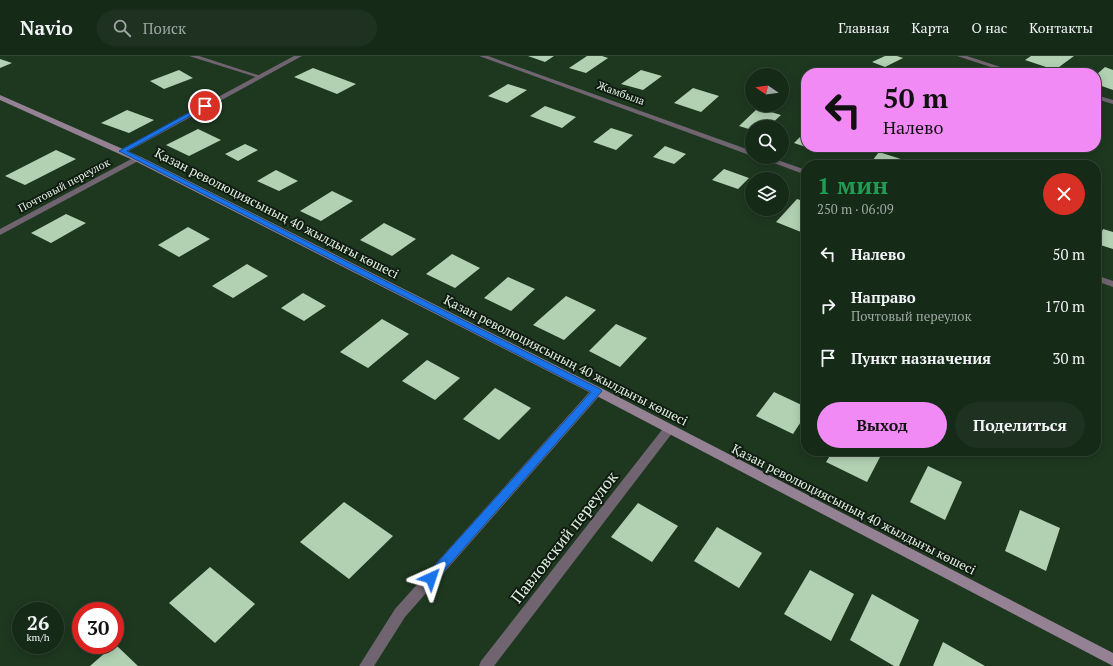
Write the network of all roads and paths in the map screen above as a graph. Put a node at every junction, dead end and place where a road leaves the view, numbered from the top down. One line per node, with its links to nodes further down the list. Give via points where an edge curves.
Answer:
1 (192, 56): 6 (street)
2 (299, 56): 6 (street, Почтовый переулок)
3 (482, 56): 11 (street, Жамбыла)
4 (960, 56): 5 (street)
5 (1000, 68)
6 (260, 76): 10 (street, Почтовый переулок)
7 (0, 97): 10 (street, Қазан революциясының 40 жылдығы көшесі)
8 (1101, 98): 9 (street)
9 (1113, 102)
10 (122, 151): 12 (street, Қазан революциясының 40 жылдығы көшесі)
11 (745, 151)
12 (138, 159): 15 (street, Почтовый переулок); 18 (street, Қазан революциясының 40 жылдығы көшесі)
13 (781, 164): 14 (street)
14 (801, 171)
15 (0, 232)
16 (1101, 280): 17 (street)
17 (1113, 284)
18 (597, 391): 19 (street, Қазан революциясының 40 жылдығы көшесі); 21 (street, via 400,613)
19 (669, 429): 20 (street, Қазан революциясының 40 жылдығы көшесі); 22 (street, Павловский переулок)
20 (1113, 660)
21 (366, 666)
22 (486, 666)

